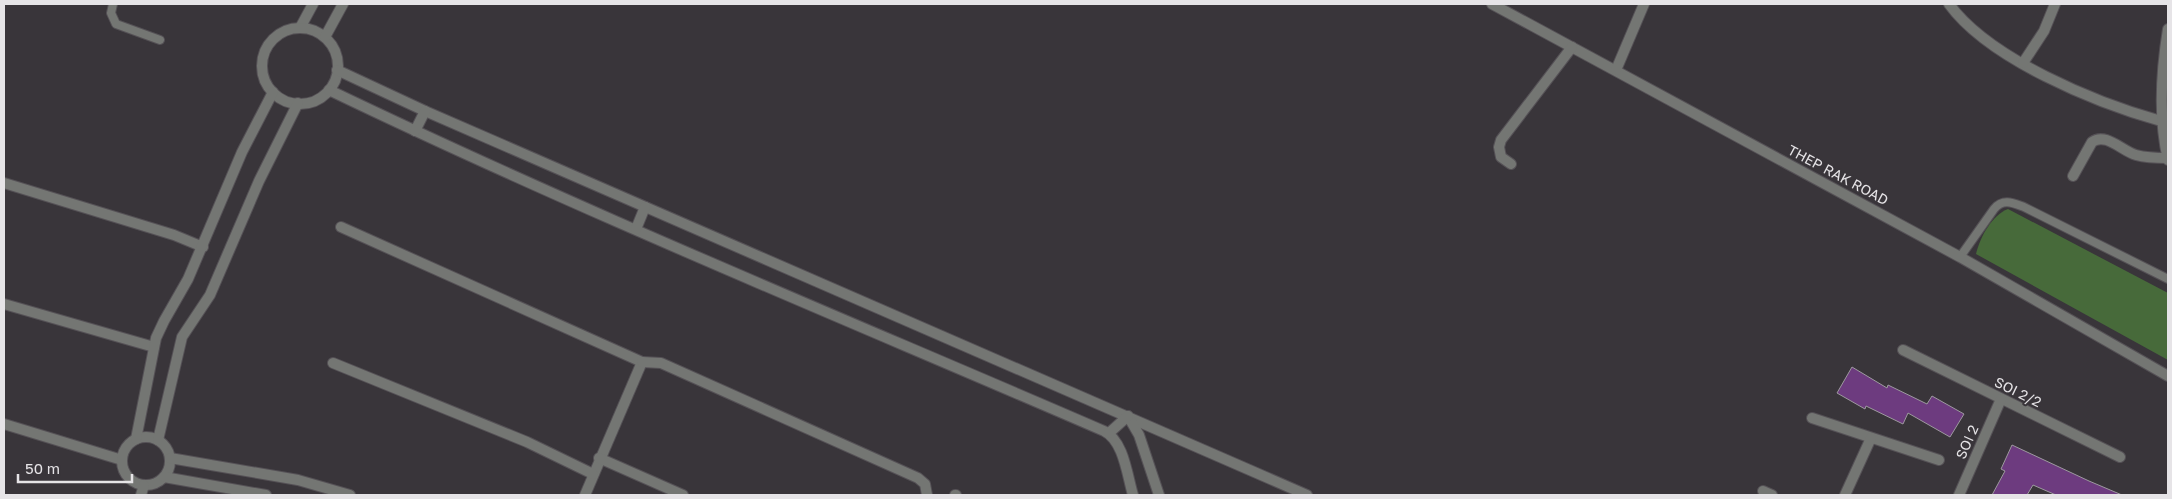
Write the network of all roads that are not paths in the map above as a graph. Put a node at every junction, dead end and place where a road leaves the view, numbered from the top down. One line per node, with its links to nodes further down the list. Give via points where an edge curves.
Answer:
1 (114, 4): 11 (lane, via 111,13 116,24)
2 (313, 4): 8 (street)
3 (343, 4): 10 (street)
4 (1492, 4): 12 (street, THEP RAK ROAD)
5 (1644, 4): 15 (street)
6 (1949, 4): 13 (street, via 1961,20 1991,44)
7 (2055, 4): 13 (street, via 2044,31)
8 (300, 28): 10 (street); 17 (street, via 275,36 267,47 262,60 263,75)
9 (2168, 29): 20 (street)
10 (325, 37): 14 (street, via 336,55)
11 (160, 40)
12 (1572, 47): 15 (street, THEP RAK ROAD); 23 (street, via 1501,140 1500,157)
13 (2023, 63): 20 (street, via 2103,103)
14 (337, 70): 16 (street); 19 (street)
15 (1616, 70): 30 (street, THEP RAK ROAD)
16 (329, 90): 18 (street, via 318,99); 21 (street)
17 (273, 92): 18 (street); 29 (street, via 242,152)
18 (298, 103): 45 (street, via 259,181 221,273 182,337)
19 (425, 111): 21 (street); 26 (street)
20 (2161, 121): 22 (street)
21 (415, 131): 28 (street)
22 (2168, 159): 24 (street, via 2133,154 2104,139 2097,139 2092,142)
23 (1511, 164)
24 (2073, 176)
25 (4, 182): 29 (street)
26 (645, 207): 28 (street); 39 (street)
27 (340, 226): 35 (street)
28 (636, 229): 42 (street)
29 (203, 247): 33 (street)
30 (1960, 257): 31 (lane, via 1994,208 2008,202); 37 (street, THEP RAK ROAD)
31 (2168, 278)
32 (4, 304): 33 (street)
33 (154, 347): 44 (street)
34 (1903, 350): 38 (street, SOI 2/2)
35 (642, 362): 48 (street); 58 (street, via 661,363 918,478 925,484)
36 (333, 363): 51 (street, via 528,442)
37 (2168, 376)
38 (2001, 399): 46 (street, SOI 2/2); 63 (street, SOI 2)
39 (1128, 416): 42 (street); 60 (street, via 1140,435); 61 (street)
40 (1812, 418): 43 (street)
41 (4, 424): 49 (street)
42 (1109, 434): 59 (street, via 1119,448)
43 (1871, 438): 50 (street); 62 (street)
44 (136, 439): 45 (street); 49 (street, via 126,448)
45 (158, 440): 47 (street, via 168,450)
46 (2120, 457)
47 (170, 458): 52 (street); 55 (street, via 298,480)
48 (600, 458): 51 (street); 57 (street)
49 (122, 460): 53 (street, via 131,479)
50 (1939, 460)
51 (593, 474): 56 (street)
52 (164, 477): 53 (street); 54 (street)
53 (143, 490)
54 (266, 495)
55 (350, 495)
56 (585, 495)
57 (683, 495)
58 (927, 495)
59 (1134, 495)
60 (1159, 495)
61 (1307, 495)
62 (1845, 495)
63 (1959, 495)

